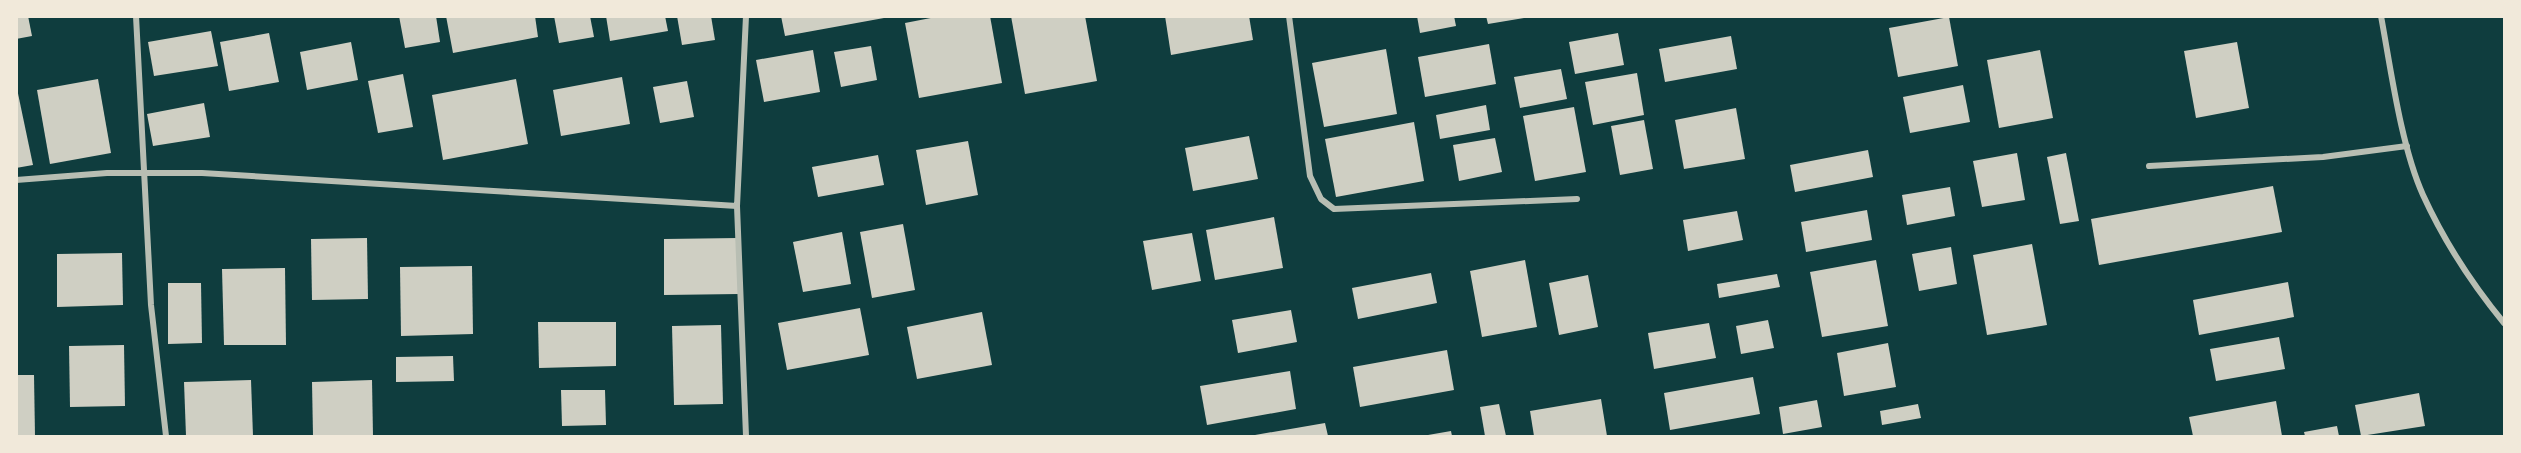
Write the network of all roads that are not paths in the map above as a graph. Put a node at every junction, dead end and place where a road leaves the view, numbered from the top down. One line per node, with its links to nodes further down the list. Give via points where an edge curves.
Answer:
1 (136, 16): 7 (street)
2 (746, 16): 10 (street)
3 (1289, 16): 9 (street, via 1310,176 1321,198 1334,209)
4 (2381, 16): 5 (street)
5 (2407, 146): 6 (street, via 2323,157); 11 (street, via 2422,194 2445,237 2478,292)
6 (2149, 165)
7 (143, 173): 8 (street); 10 (street, via 202,173); 12 (street, via 151,305)
8 (16, 180)
9 (1577, 199)
10 (737, 206): 13 (street)
11 (2505, 323)
12 (166, 436)
13 (746, 436)

